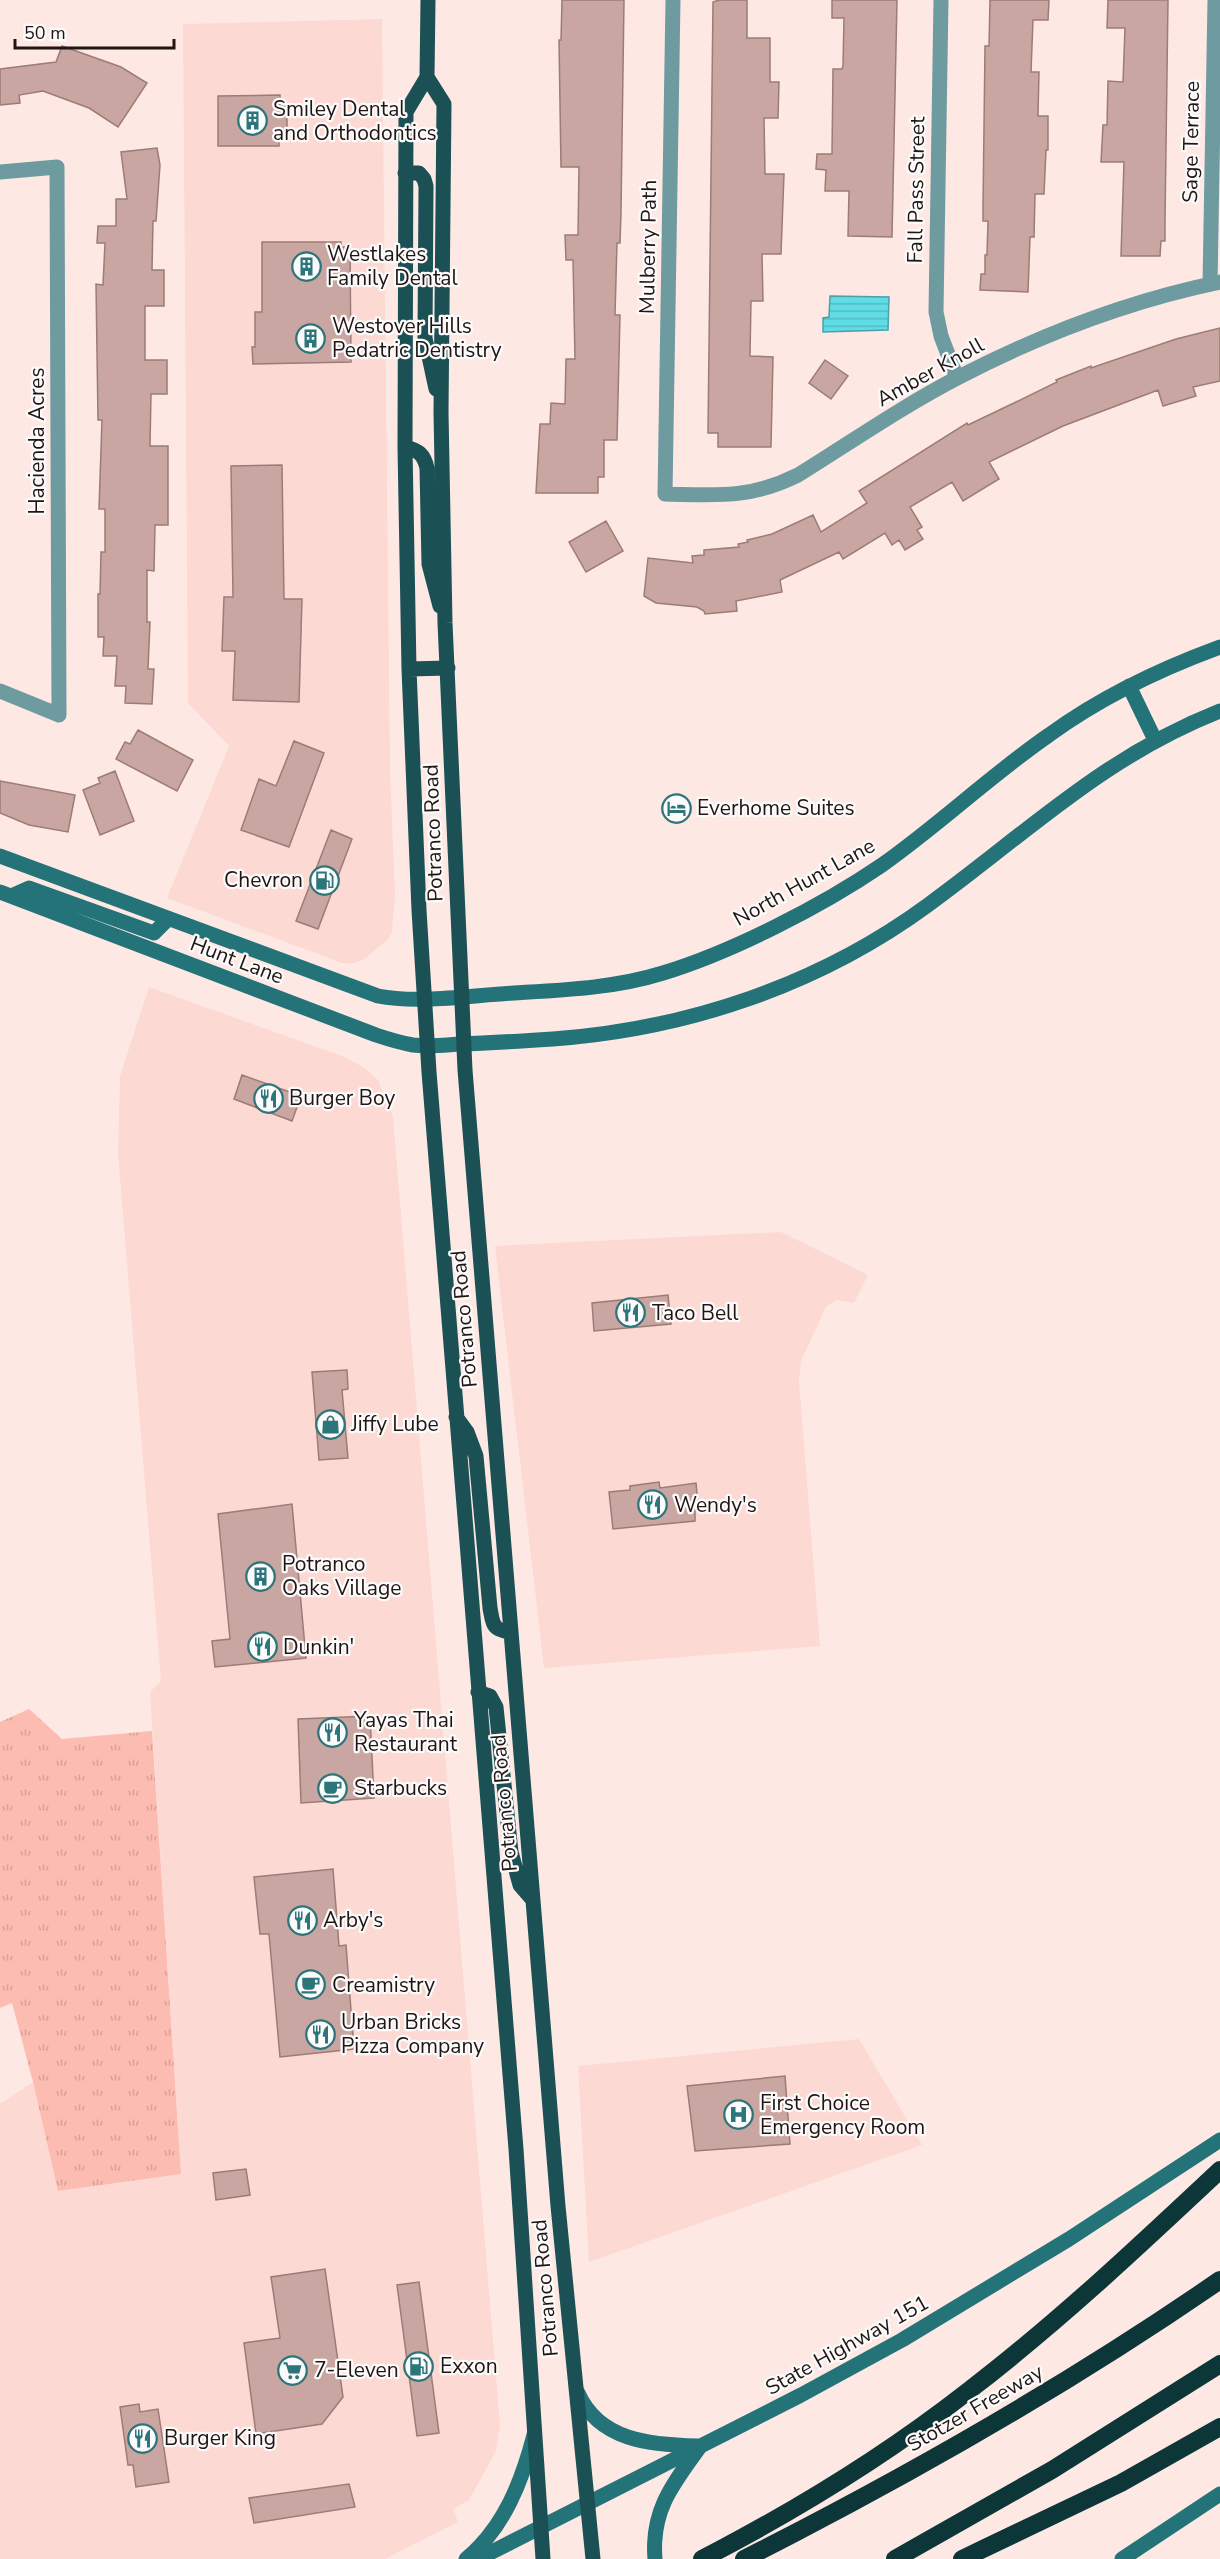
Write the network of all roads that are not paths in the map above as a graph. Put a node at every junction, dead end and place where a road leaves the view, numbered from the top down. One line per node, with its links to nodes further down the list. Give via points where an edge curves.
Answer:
1 (428, 0): 5 (main road)
2 (673, 0): 12 (street, Mulberry Path)
3 (941, 0): 9 (street, Fall Pass Street, via 935,302 938,326)
4 (1215, 0): 8 (street, Sage Terrace)
5 (427, 77): 7 (main road, Potranco Road, via 406,112); 10 (main road, Potranco Road, via 444,104)
6 (0, 172): 18 (street, Hacienda Acres, via 57,166 59,714)
7 (405, 173): 10 (main road, via 419,173 426,186 425,338); 11 (main road, Potranco Road)
8 (1215, 283): 9 (street, Amber Knoll, via 1083,320)
9 (957, 378): 12 (street, Amber Knoll, via 774,487 727,494)
10 (441, 412): 13 (main road, Potranco Road)
11 (405, 447): 13 (main road, via 424,457 427,468 429,564); 16 (main road, Potranco Road)
12 (665, 494)
13 (445, 623): 15 (main road, Potranco Road)
14 (1220, 647): 17 (main road, North Hunt Lane)
15 (448, 668): 16 (main road); 24 (main road, Potranco Road)
16 (409, 669): 25 (main road, Potranco Road)
17 (1129, 686): 20 (main road); 24 (main road, North Hunt Lane, via 1048,735 882,864 816,904 734,945 662,974 615,984)
18 (0, 691)
19 (1220, 711): 20 (main road)
20 (1155, 740): 26 (main road, via 1084,784 926,907 866,946 808,976 719,1009 648,1026 575,1037)
21 (0, 856): 23 (main road, Hunt Lane)
22 (5, 894): 23 (main road, via 30,888 154,933); 27 (main road, Hunt Lane, via 376,1035 410,1045)
23 (168, 919): 25 (main road, Hunt Lane, via 366,993 384,998)
24 (461, 996): 25 (main road, Hunt Lane); 26 (main road, Potranco Road)
25 (425, 998): 27 (main road, Potranco Road)
26 (464, 1044): 27 (main road, Hunt Lane); 29 (main road, Potranco Road)
27 (428, 1045): 28 (main road, Potranco Road)
28 (456, 1418): 29 (main road, via 467,1432 476,1456 494,1626); 30 (main road, Potranco Road)
29 (510, 1632): 31 (main road, Potranco Road)
30 (478, 1692): 31 (main road, via 489,1696 496,1707 511,1852 520,1885); 38 (main road, Potranco Road)
31 (533, 1900): 36 (main road, Potranco Road)
32 (1220, 2140): 39 (main road, State Highway 151, via 969,2302 870,2359)
33 (1220, 2170): 48 (highway, via 1076,2301 952,2403 814,2496)
34 (1220, 2280): 49 (highway, Stotzer Freeway, via 1085,2370 987,2429)
35 (1220, 2364): 50 (highway, via 1052,2470)
36 (576, 2388): 39 (main road, via 589,2414 625,2437 652,2444); 41 (main road, Potranco Road)
37 (1220, 2427): 51 (highway, via 1130,2479)
38 (535, 2432): 42 (main road, Potranco Road); 43 (main road, via 524,2472 507,2508 491,2533)
39 (701, 2446): 41 (main road, State Highway 151); 47 (main road, via 661,2506 655,2531)
40 (1220, 2494): 52 (main road)
41 (588, 2504): 42 (main road, State Highway 151); 46 (main road, Potranco Road)
42 (541, 2528): 44 (main road, State Highway 151); 45 (main road, Potranco Road)
43 (466, 2559)
44 (478, 2559)
45 (543, 2559)
46 (593, 2559)
47 (655, 2559)
48 (702, 2559)
49 (744, 2559)
50 (895, 2559)
51 (962, 2559)
52 (1122, 2559)

